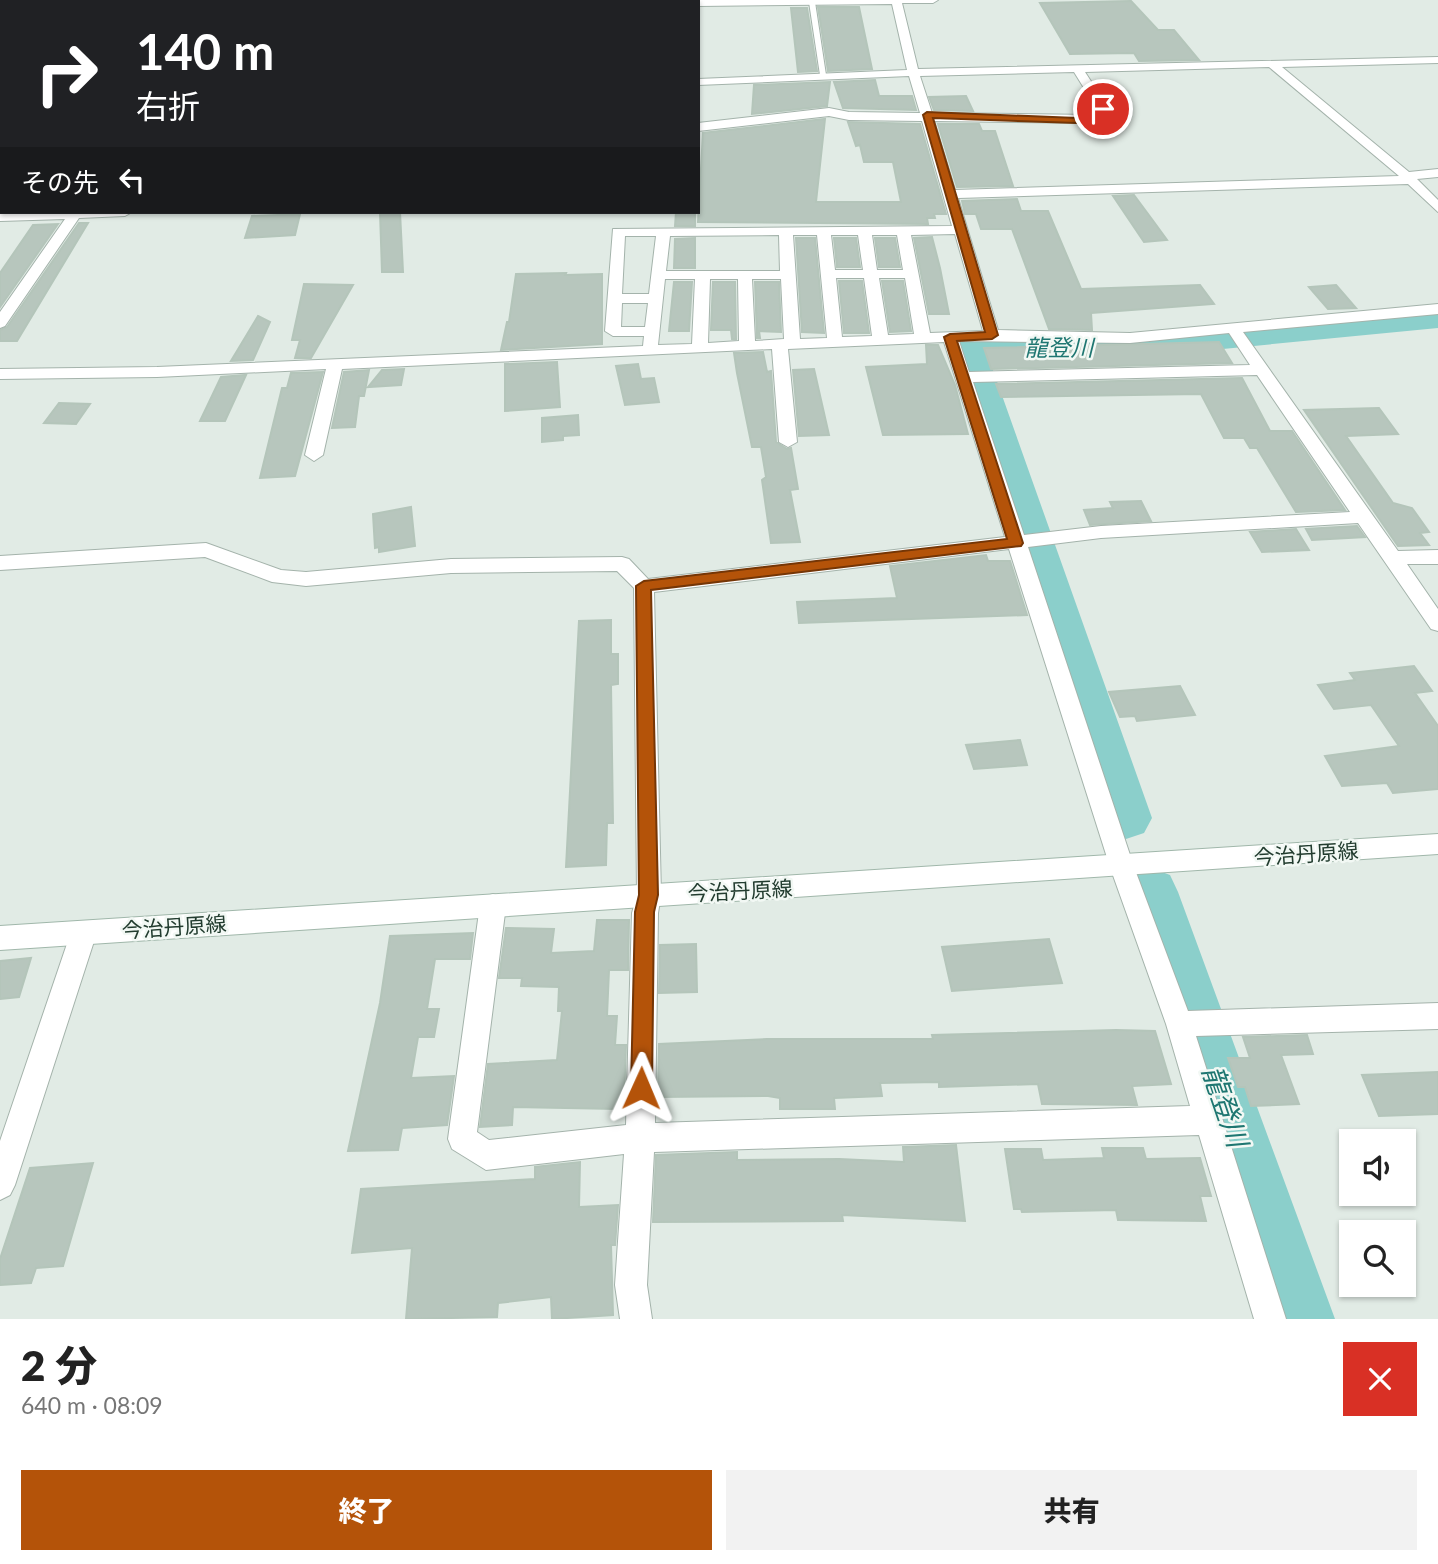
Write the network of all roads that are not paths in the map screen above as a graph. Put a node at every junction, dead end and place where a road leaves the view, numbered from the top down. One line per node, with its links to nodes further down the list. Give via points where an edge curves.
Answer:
1 (933, 0): 2 (street)
2 (896, 1): 3 (street); 9 (street)
3 (812, 2): 4 (street); 8 (lane)
4 (700, 3)
5 (1438, 60): 6 (street)
6 (1274, 66): 7 (street); 15 (street)
7 (1079, 71): 9 (street); 12 (street, via 1103,109 1102,116 1095,119)
8 (823, 75): 10 (street); 11 (street)
9 (915, 75): 11 (street); 12 (street)
10 (700, 82)
11 (843, 95): 12 (street); 13 (street, via 830,112)
12 (927, 115): 16 (street)
13 (700, 127)
14 (1438, 173): 15 (street)
15 (1408, 178): 16 (street); 17 (street)
16 (951, 194): 22 (street)
17 (1438, 208)
18 (91, 214): 19 (street)
19 (74, 215): 20 (street); 37 (street)
20 (0, 217)
21 (903, 230): 22 (street); 25 (street); 28 (street)
22 (961, 230): 40 (street)
23 (786, 231): 24 (street); 26 (street); 32 (street)
24 (824, 231): 25 (street); 27 (street)
25 (864, 231): 33 (street)
26 (663, 232): 29 (street); 35 (street, via 618,232)
27 (829, 274): 33 (street); 44 (street)
28 (911, 274): 33 (street); 42 (street)
29 (658, 275): 30 (street); 34 (street)
30 (703, 275): 31 (street); 47 (street)
31 (745, 275): 32 (street); 46 (street)
32 (788, 275): 45 (street)
33 (871, 275): 43 (street)
34 (656, 298): 35 (street); 39 (street)
35 (615, 299): 39 (street, via 613,331)
36 (1438, 309): 38 (street)
37 (0, 323)
38 (1232, 327): 40 (street, via 1130,338); 50 (street)
39 (652, 332): 48 (street)
40 (992, 335): 41 (street)
41 (950, 337): 42 (street); 52 (street)
42 (923, 338): 43 (street)
43 (881, 340): 44 (street)
44 (835, 342): 45 (street)
45 (786, 345): 46 (street); 53 (street)
46 (747, 346): 47 (street)
47 (700, 348): 48 (street)
48 (650, 351): 49 (street)
49 (335, 365): 51 (street); 54 (street)
50 (1261, 370): 52 (street); 55 (street)
51 (0, 373)
52 (962, 377): 56 (street)
53 (788, 442)
54 (314, 455)
55 (1363, 517): 56 (street, via 1101,532); 58 (street)
56 (1016, 543): 60 (street); 63 (street)
57 (1438, 557): 58 (street)
58 (1393, 558): 61 (street)
59 (0, 563): 60 (street, via 206,550 279,578 306,579 451,566 622,564)
60 (644, 586): 64 (street)
61 (1438, 624)
62 (1438, 844): 63 (street, 今治丹原線)
63 (1122, 867): 64 (street, 今治丹原線); 69 (street)
64 (649, 895): 65 (street, 今治丹原線); 71 (street)
65 (493, 905): 66 (street, 今治丹原線); 71 (street, via 462,1139 486,1155)
66 (84, 932): 67 (street, 今治丹原線); 72 (street)
67 (0, 938)
68 (1438, 1016): 69 (street)
69 (1179, 1024): 70 (street)
70 (1208, 1120): 71 (street); 74 (street)
71 (640, 1138): 73 (street, via 631,1285)
72 (0, 1185)
73 (636, 1319)
74 (1270, 1319)

